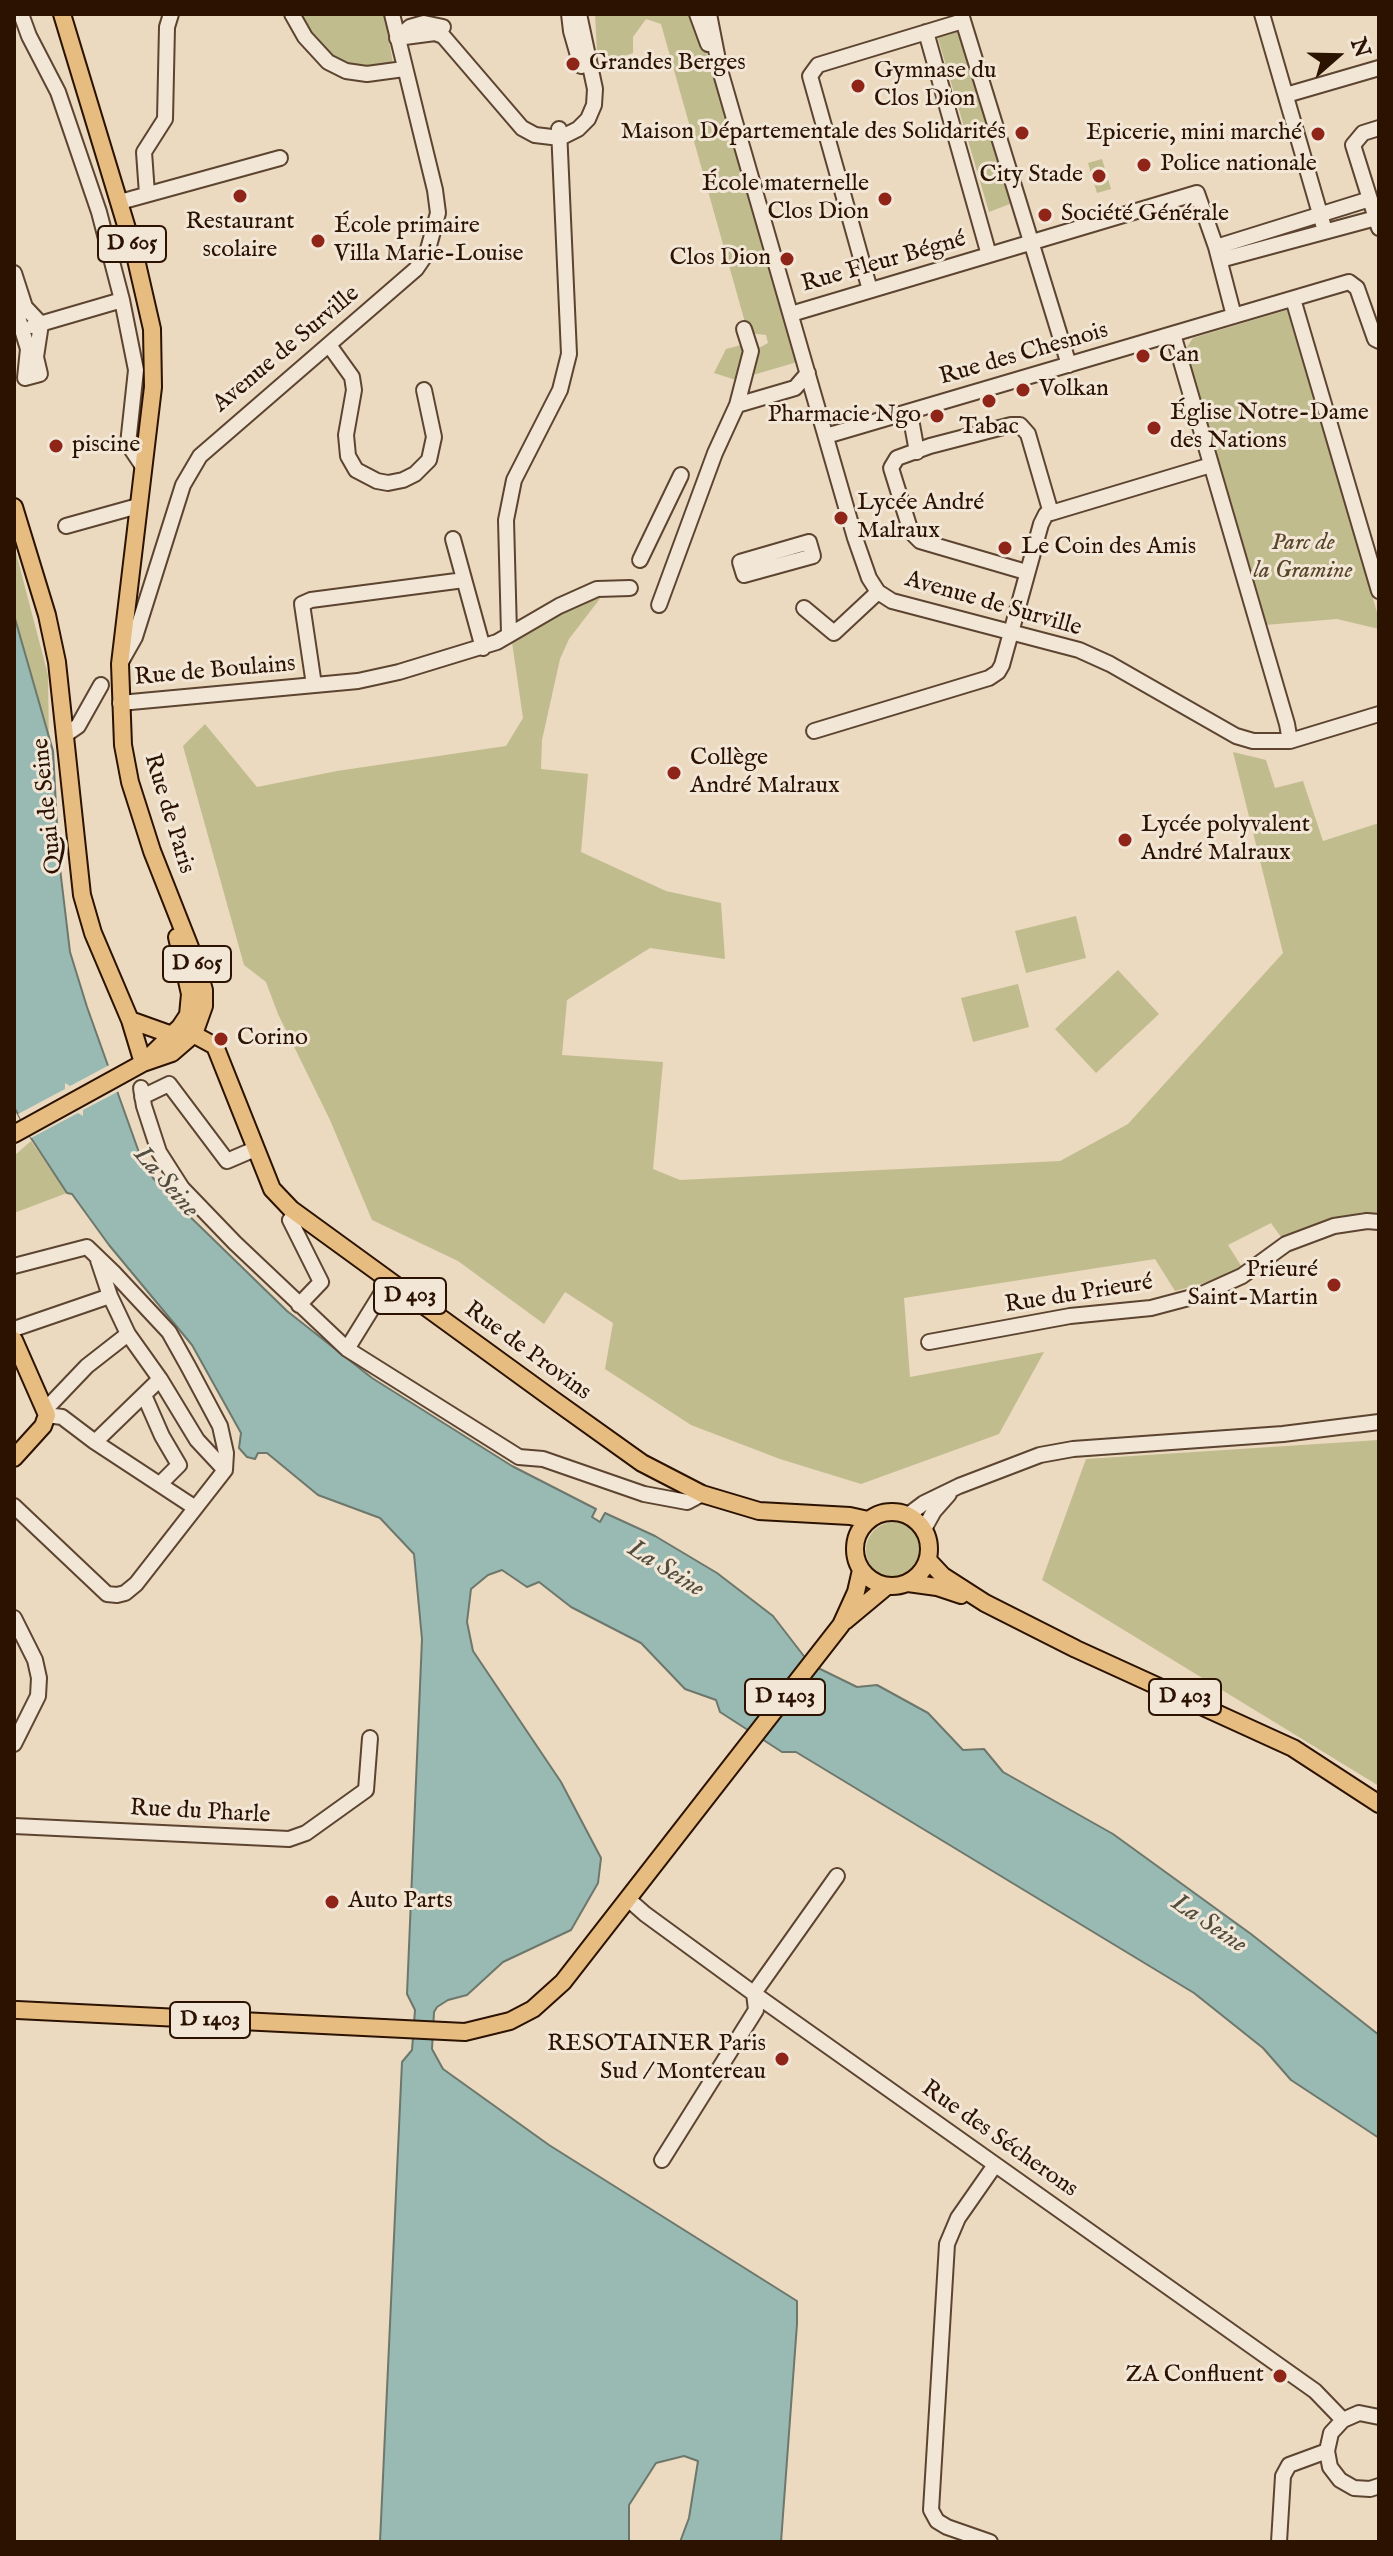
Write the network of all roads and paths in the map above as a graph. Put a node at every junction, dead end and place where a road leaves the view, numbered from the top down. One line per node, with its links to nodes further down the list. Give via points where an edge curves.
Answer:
1 (21, 14): 33 (street, via 80,153)
2 (171, 14): 21 (street, via 165,119 144,152)
3 (292, 14): 15 (street, via 328,62 346,71)
4 (392, 14): 13 (street, Avenue de Surville)
5 (569, 14): 19 (street, via 586,90 580,114)
6 (579, 14): 19 (street, via 594,105 570,136)
7 (697, 14): 16 (street, Avenue de Surville)
8 (709, 14): 16 (street, Avenue de Surville)
9 (1262, 14): 17 (street)
10 (962, 18): 12 (street); 27 (street)
11 (65, 19): 23 (main road, D 605)
12 (926, 32): 29 (street); 31 (street, via 822,63 810,76)
13 (397, 38): 15 (street, Avenue de Surville); 19 (street, via 424,23 448,29 528,121)
14 (1379, 68): 17 (street)
15 (404, 69): 43 (street, Avenue de Surville, via 435,190 435,231 416,269)
16 (720, 70): 36 (street, Avenue de Surville)
17 (1286, 95): 24 (street)
18 (1379, 128): 22 (street, via 1363,133 1353,145)
19 (560, 134): 72 (street, via 569,354 560,390 514,480 506,520)
20 (280, 158): 21 (street)
21 (147, 194): 23 (street)
22 (1370, 199): 24 (street); 25 (street)
23 (120, 202): 52 (main road, D 605, via 152,329 153,387)
24 (1319, 215): 26 (street); 28 (street)
25 (1377, 223): 26 (street)
26 (1325, 231): 28 (street)
27 (1032, 242): 28 (street, Rue Fleur Bégné, via 1197,193); 29 (street, Rue Fleur Bégné); 44 (street)
28 (1218, 254): 35 (street)
29 (989, 255): 31 (street, Rue Fleur Bégné)
30 (14, 273): 38 (street, via 25,307)
31 (870, 290): 36 (street, Rue Fleur Bégné)
32 (1293, 299): 35 (street, Rue des Chesnois); 42 (street, Rue des Chesnois, via 1349,282 1357,288); 67 (street)
33 (122, 300): 38 (street); 52 (street, via 136,370 128,444)
34 (14, 304): 39 (street)
35 (1234, 316): 41 (street, Rue des Chesnois)
36 (792, 319): 37 (street); 45 (street, Avenue de Surville)
37 (776, 321)
38 (41, 324): 39 (street); 46 (street, via 36,357 40,374)
39 (21, 329): 46 (street, via 28,349)
40 (744, 329): 48 (street, via 751,351)
41 (1173, 334): 44 (street, Rue des Chesnois); 53 (street)
42 (1379, 341)
43 (329, 345): 47 (street, via 352,377 348,456 356,470 377,481 403,480 429,460 434,437); 60 (street, Avenue de Surville, via 200,456 183,485)
44 (1069, 365): 49 (street, Rue des Chesnois)
45 (808, 373): 48 (street, via 795,388); 50 (street, Avenue de Surville)
46 (19, 380)
47 (424, 390)
48 (737, 405): 69 (street)
49 (906, 413): 50 (street, Rue des Chesnois); 51 (street)
50 (826, 436): 68 (street, Avenue de Surville, via 855,538)
51 (917, 452): 57 (street, via 1020,425 1028,434); 62 (street, via 897,458 891,468 911,532 920,541)
52 (142, 465): 55 (main road, D 605)
53 (1211, 465): 57 (street); 81 (street)
54 (681, 475): 61 (street)
55 (138, 506): 58 (street); 63 (main road, D 605)
56 (14, 507): 80 (main road, Quai de Seine, via 47,615)
57 (1051, 513): 62 (street, via 1041,524)
58 (66, 526)
59 (453, 539): 64 (street)
60 (158, 559): 63 (street); 65 (street, Avenue de Surville)
61 (640, 560)
62 (1026, 572): 71 (street)
63 (130, 575): 65 (street); 74 (main road, D 605)
64 (464, 580): 73 (street); 76 (street, Rue de Boulains, via 302,604)
65 (151, 582): 74 (street, Avenue de Surville, via 135,637)
66 (630, 588): 72 (street, Rue de Boulains, via 597,589)
67 (1379, 591)
68 (878, 592): 70 (street, via 834,633); 71 (street, Avenue de Surville, via 892,601)
69 (659, 605)
70 (804, 608)
71 (1011, 632): 79 (street, via 1002,665 989,678); 81 (street, Avenue de Surville, via 1110,664 1236,736)
72 (509, 633): 73 (street, Rue de Boulains)
73 (483, 648): 76 (street, Rue de Boulains, via 384,675)
74 (120, 664): 77 (main road, D 605)
75 (101, 685): 80 (street, via 78,726)
76 (314, 685): 77 (street, Rue de Boulains)
77 (120, 703): 83 (main road, Rue de Paris / D 605, via 130,782 204,990 204,1006)
78 (1379, 714): 81 (street, Avenue de Surville)
79 (814, 731)
80 (65, 735): 82 (main road, Quai de Seine, via 82,895 93,933)
81 (1290, 741)
82 (135, 1022): 83 (main road); 84 (main road, Quai de Seine)
83 (182, 1032): 84 (main road, via 172,1053); 86 (main road, Rue de Provins / D 403, via 215,1046)
84 (151, 1058): 85 (main road)
85 (20, 1131)
86 (255, 1149): 87 (main road, Rue de Provins / D 403, via 272,1189); 93 (street, via 227,1161 169,1084 141,1093 159,1152 182,1188)
87 (296, 1213): 91 (main road, Rue de Provins / D 403); 93 (street, via 290,1220 321,1282)
88 (1379, 1222): 96 (street, Rue du Prieuré, via 1334,1226 1286,1244 1242,1276 1200,1295 1151,1308 1070,1316)
89 (92, 1252): 90 (street); 92 (street); 107 (street, via 169,1332 216,1418)
90 (14, 1266)
91 (389, 1281): 98 (street); 110 (main road, Rue de Provins / D 403, via 642,1463)
92 (110, 1296): 94 (street); 95 (street)
93 (299, 1305): 98 (street)
94 (14, 1329)
95 (128, 1334): 99 (street); 101 (street, via 87,1366)
96 (929, 1342)
97 (15, 1348): 101 (main road)
98 (347, 1349): 110 (street, via 519,1457 543,1459 644,1494 687,1502)
99 (160, 1379): 100 (street); 103 (street)
100 (144, 1395): 104 (street); 105 (street)
101 (46, 1412): 104 (street, via 62,1417); 106 (main road, via 43,1426)
102 (1379, 1422): 109 (street, via 1073,1449 1027,1459)
103 (197, 1440): 105 (street); 107 (street)
104 (95, 1442): 108 (street)
105 (173, 1454): 108 (street, via 179,1465)
106 (14, 1458)
107 (225, 1470): 112 (street)
108 (160, 1484): 112 (street)
109 (959, 1486): 113 (street); 116 (street)
110 (702, 1494): 114 (main road, Rue de Provins / D 403, via 759,1511)
111 (14, 1506): 112 (street, via 107,1594 125,1593)
112 (194, 1507)
113 (908, 1515): 115 (main road, via 887,1512); 116 (main road)
114 (826, 1516): 115 (main road, Rue de Provins / D 403); 117 (main road, via 845,1526)
115 (868, 1520): 117 (main road)
116 (924, 1529): 118 (main road)
117 (855, 1541): 119 (main road)
118 (928, 1560): 120 (main road); 122 (main road, D 403)
119 (861, 1570): 121 (main road); 124 (main road, D 1403)
120 (908, 1583): 121 (main road); 122 (main road, D 403)
121 (887, 1586): 124 (main road, D 1403)
122 (985, 1603): 127 (main road, D 403, via 1293,1748)
123 (14, 1618): 126 (street, via 39,1678 38,1696)
124 (841, 1625): 130 (main road, D 1403)
125 (370, 1738): 128 (street, Rue du Pharle, via 366,1790 306,1833 289,1839)
126 (14, 1744)
127 (1379, 1804)
128 (14, 1826)
129 (837, 1876): 131 (street)
130 (628, 1899): 131 (street, Rue des Sécherons); 132 (main road, D 1403, via 563,1982 533,2009 487,2029 403,2031)
131 (754, 1993): 133 (street, via 756,2010); 134 (street, Rue des Sécherons)
132 (15, 2011)
133 (662, 2160)
134 (995, 2165): 136 (street, Rue des Sécherons, via 1315,2391); 139 (street, via 958,2218 947,2244 931,2510 947,2527)
135 (1379, 2417): 136 (street, via 1359,2413)
136 (1343, 2420): 137 (street, via 1331,2433)
137 (1327, 2451): 138 (street, via 1340,2480); 140 (street, via 1289,2465 1283,2476)
138 (1376, 2492)
139 (990, 2542)
140 (1279, 2542)

